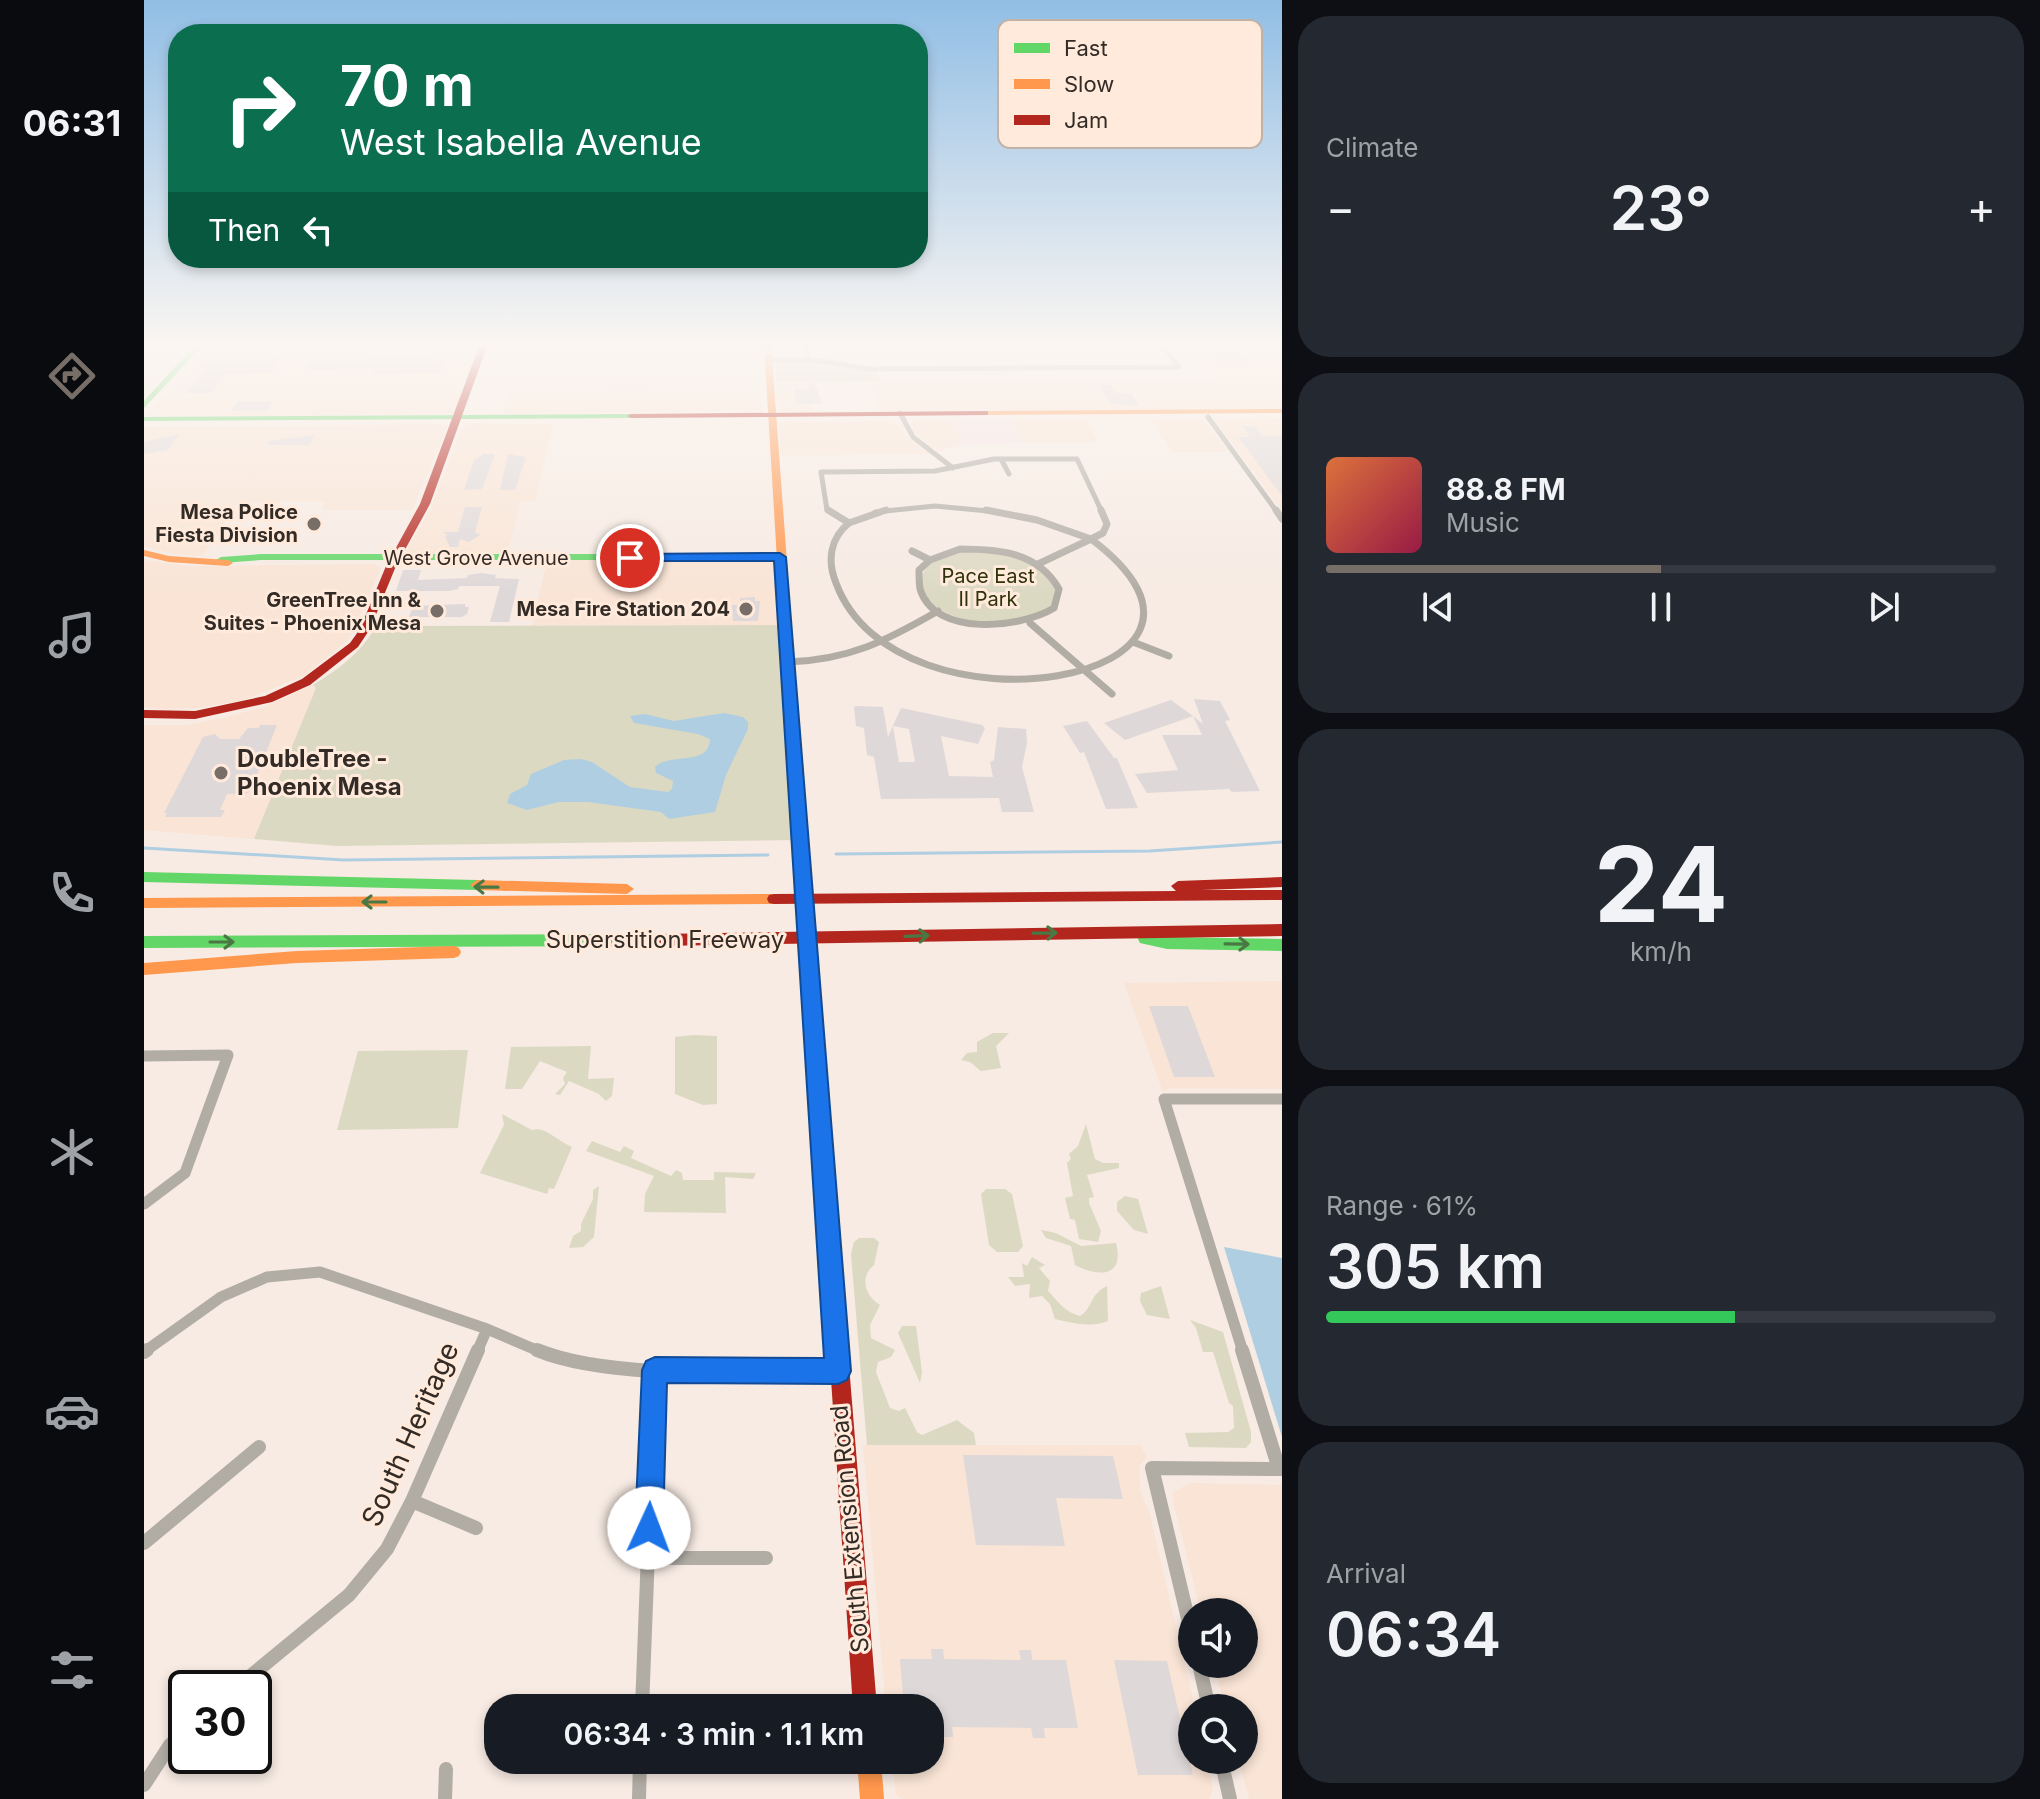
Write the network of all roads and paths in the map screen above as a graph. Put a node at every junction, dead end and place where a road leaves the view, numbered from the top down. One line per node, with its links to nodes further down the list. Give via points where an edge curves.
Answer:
1 (455, 428): 14 (main road, via 425,504)
2 (772, 428): 13 (main road, South Extension Road)
3 (907, 428): 6 (street)
4 (1216, 428): 8 (street)
5 (1001, 459): 6 (street); 7 (street); 10 (street, via 1077,459 1107,524)
6 (953, 468): 9 (street, via 821,472 827,510)
7 (1009, 474)
8 (1282, 519)
9 (849, 523): 10 (street, via 879,511 978,509 1041,520); 20 (street, via 837,533 830,551 839,598 856,623)
10 (1091, 539): 16 (street); 19 (street, via 1123,564 1143,595 1142,626)
11 (912, 551): 15 (street)
12 (144, 553): 14 (main road, West Grove Avenue, via 180,560)
13 (780, 557): 14 (main road, West Grove Avenue); 22 (main road, South Extension Road)
14 (395, 559): 25 (main road, via 361,636 326,669 268,699 195,715)
15 (930, 560): 16 (street, via 960,549 985,549); 17 (street, via 919,570 918,586)
16 (1038, 564): 18 (street, via 1056,582 1059,596 1054,608)
17 (938, 611): 18 (street, via 984,625); 20 (street)
18 (1030, 623): 23 (street)
19 (1133, 642): 21 (street); 23 (street)
20 (881, 644): 22 (street, via 843,659); 23 (street, via 930,666 973,676 1017,680)
21 (1169, 656)
22 (788, 662): 44 (main road, South Extension Road, bridge)
23 (1085, 671): 24 (street)
24 (1112, 694)
25 (144, 714)
26 (144, 877): 29 (main road, one-way to 26, via 719,891)
27 (1282, 882): 30 (main road)
28 (1282, 895): 30 (main road, Superstition Freeway)
29 (844, 899): 30 (main road, Superstition Freeway); 31 (main road, Superstition Freeway, one-way to 31)
30 (945, 899)
31 (144, 903)
32 (1282, 930): 33 (main road, Superstition Freeway)
33 (1104, 932): 34 (main road, Superstition Freeway, one-way to 33); 36 (main road, one-way to 36, via 1167,943)
34 (848, 939): 35 (main road, Superstition Freeway, one-way to 34); 37 (main road, via 700,949 297,957)
35 (144, 942)
36 (1282, 945)
37 (144, 969)
38 (144, 1056): 40 (street, via 228,1055 185,1173)
39 (1282, 1099): 46 (street, via 1164,1099)
40 (144, 1204)
41 (487, 1329): 42 (street, via 320,1272 267,1277 221,1297); 43 (street, via 561,1360); 47 (street, South Heritage)
42 (144, 1352)
43 (655, 1370): 44 (street); 50 (street)
44 (838, 1371): 55 (main road, South Extension Road)
45 (259, 1447): 49 (street)
46 (1281, 1469): 52 (street, via 1152,1468)
47 (412, 1501): 48 (street); 53 (street, South Heritage, via 387,1549 349,1595)
48 (476, 1528)
49 (144, 1543)
50 (648, 1558): 51 (street); 54 (street)
51 (766, 1558)
52 (1183, 1598)
53 (258, 1670)
54 (643, 1694)
55 (864, 1694)
56 (168, 1748): 61 (street)
57 (446, 1769): 62 (street)
58 (640, 1774): 63 (street)
59 (870, 1774): 64 (main road)
60 (1224, 1774): 65 (street)
61 (144, 1785)
62 (445, 1799)
63 (639, 1799)
64 (872, 1799)
65 (1230, 1799)

